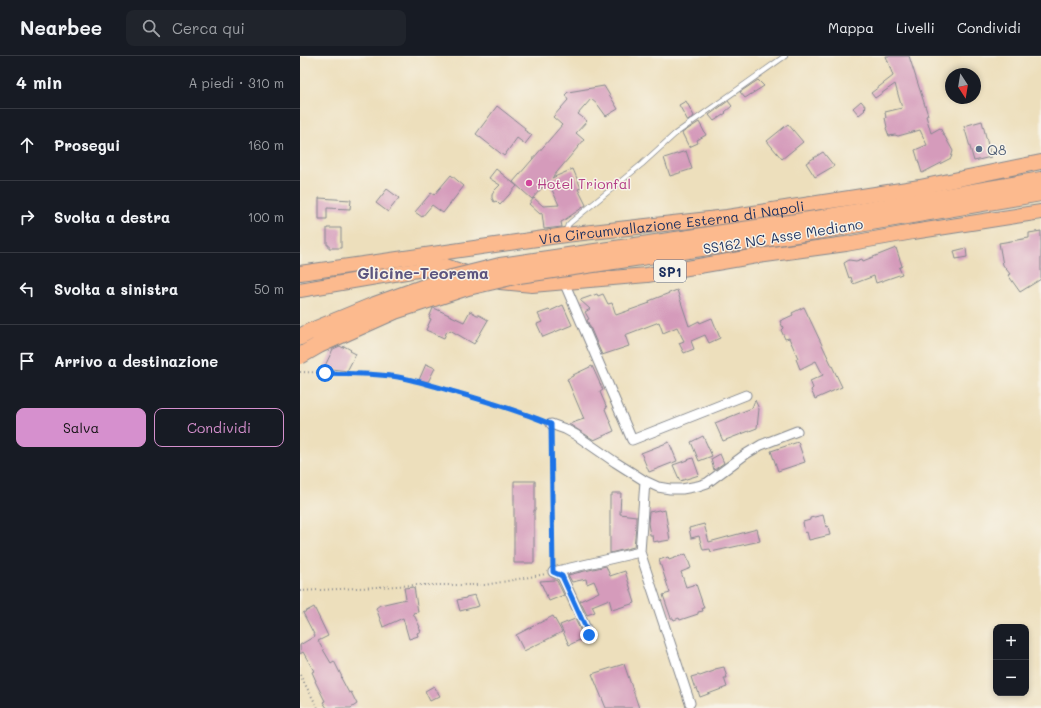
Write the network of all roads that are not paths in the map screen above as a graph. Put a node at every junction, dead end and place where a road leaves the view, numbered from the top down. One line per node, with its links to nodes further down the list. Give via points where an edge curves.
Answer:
1 (785, 56): 7 (lane, via 675,134 570,222)
2 (1041, 162): 7 (main road, Via Circumvallazione Esterna di Napoli, via 920,187 727,217)
3 (1041, 180): 6 (highway, SS162 NC Asse Mediano)
4 (1041, 193): 6 (highway, SS162 NC Asse Mediano)
5 (1041, 212): 9 (main road, SP1, via 647,275)
6 (823, 224): 11 (highway, SS162 NC Asse Mediano, bridge, via 500,266 444,280 372,306); 12 (highway, SS162 NC Asse Mediano, bridge, via 468,287 395,311)
7 (564, 235): 8 (main road, Via Circumvallazione Esterna di Napoli)
8 (300, 272)
9 (564, 282): 10 (main road, SP1, via 504,282 480,278 446,266); 13 (street, via 632,440)
10 (300, 290)
11 (300, 337)
12 (300, 356)
13 (746, 395)
14 (551, 424): 16 (street, via 576,434)
15 (797, 431): 16 (street, via 761,445 707,483 698,486 670,489)
16 (645, 481): 17 (street)
17 (640, 552): 18 (street, via 553,572 562,576); 19 (street)
18 (589, 635)
19 (690, 703)

